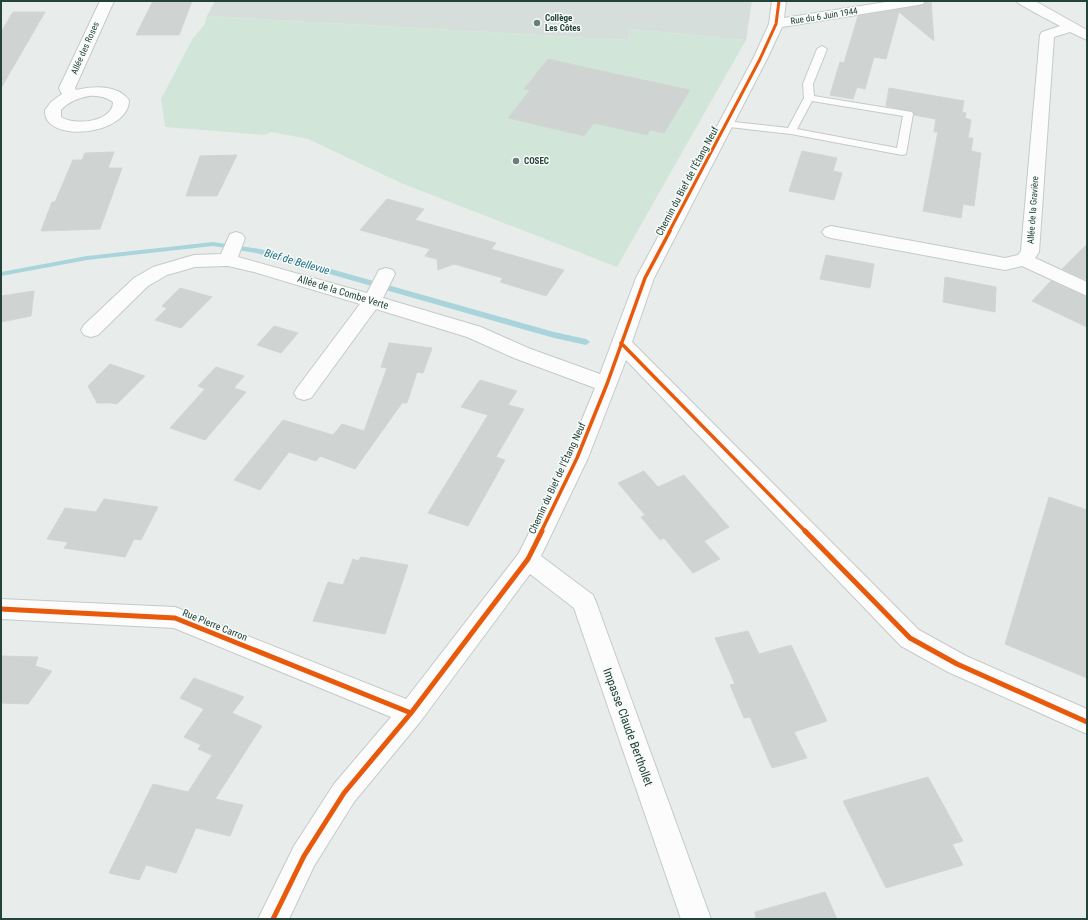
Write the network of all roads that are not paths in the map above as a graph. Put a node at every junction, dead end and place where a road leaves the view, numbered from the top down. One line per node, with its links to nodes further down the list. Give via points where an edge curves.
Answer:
1 (107, 1): 8 (street, Allée des Roses, via 67,88)
2 (918, 1): 4 (street, Rue du 6 Juin 1944)
3 (1023, 1): 5 (street)
4 (777, 8): 10 (street, Chemin du Bief de l'Étang Neuf)
5 (1072, 28): 6 (street); 15 (street, Allée de la Gravière, via 1047,35 1030,252)
6 (1087, 36)
7 (822, 49): 9 (lane, via 808,84)
8 (71, 96)
9 (809, 98): 11 (lane); 11 (lane, via 908,114 902,152)
10 (725, 124): 11 (lane); 20 (street, Chemin du Bief de l'Étang Neuf, via 645,278)
11 (791, 131)
12 (831, 232): 15 (street, via 1006,264)
13 (236, 238): 14 (street)
14 (228, 260): 18 (street, Allée de la Combe Verte); 19 (street, Allée de la Combe Verte, via 194,261 160,271 141,282)
15 (1024, 260): 17 (street)
16 (386, 274): 18 (street)
17 (1087, 290)
18 (372, 301): 21 (street, Allée de la Combe Verte, via 474,332 522,353); 22 (street)
19 (91, 330)
20 (621, 343): 21 (street, Chemin du Bief de l'Étang Neuf); 26 (street, via 910,638 957,664)
21 (607, 384): 23 (street, Chemin du Bief de l'Étang Neuf, via 577,458)
22 (304, 393)
23 (528, 559): 25 (street, Chemin du Bief de l'Étang Neuf); 28 (street, Impasse Claude Berthollet, via 584,602)
24 (1, 609): 25 (street, Rue Pierre Carron, via 175,618)
25 (411, 713): 27 (street, Chemin du Bief de l'Étang Neuf, via 344,792 304,856)
26 (1087, 722)
27 (273, 919)
28 (696, 919)

